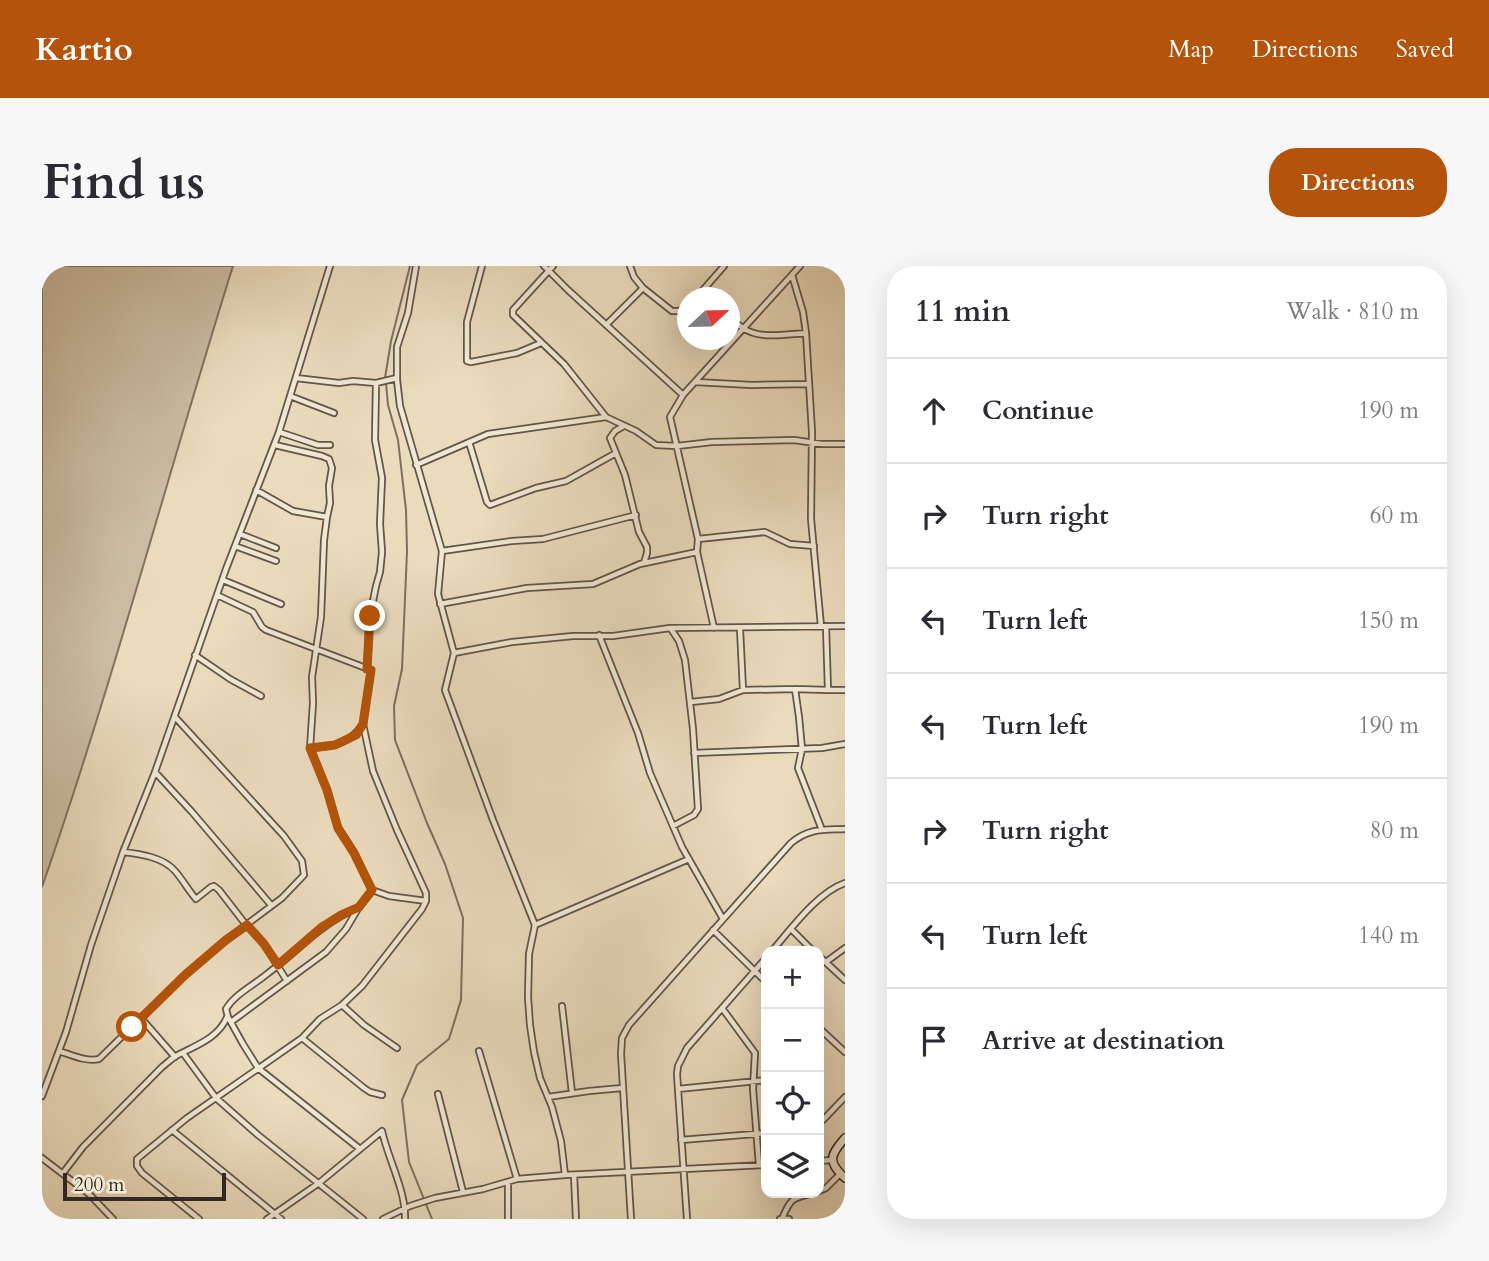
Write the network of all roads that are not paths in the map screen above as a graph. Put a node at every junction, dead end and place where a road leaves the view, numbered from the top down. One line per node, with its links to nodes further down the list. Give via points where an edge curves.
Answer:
1 (330, 266): 17 (street)
2 (416, 266): 18 (street, via 397,347)
3 (482, 266): 16 (street, via 467,322 467,360 507,355)
4 (630, 266): 10 (street)
5 (724, 266): 9 (street)
6 (800, 266): 8 (street)
7 (548, 267): 12 (street); 16 (street, via 512,312)
8 (792, 275): 14 (street); 15 (street)
9 (705, 287)
10 (643, 288): 11 (street); 12 (street)
11 (677, 311)
12 (606, 325): 22 (street)
13 (740, 326): 14 (street)
14 (744, 329): 15 (street, via 761,334); 20 (street)
15 (806, 333): 21 (street)
16 (541, 343): 25 (street)
17 (296, 378): 19 (street); 23 (street)
18 (397, 378): 19 (street); 35 (street)
19 (376, 383): 61 (street, via 383,552 370,616)
20 (695, 383): 21 (street); 22 (street)
21 (808, 384): 29 (street)
22 (683, 394): 33 (street, via 670,417)
23 (290, 396): 24 (street); 27 (street)
24 (334, 413)
25 (606, 417): 26 (street); 28 (street, via 507,430)
26 (623, 426): 33 (street, via 656,445); 34 (street, via 610,438)
27 (279, 432): 31 (street); 32 (street)
28 (470, 442): 34 (street, via 490,505 566,481); 35 (street)
29 (811, 443): 30 (street); 33 (street); 42 (street)
30 (845, 444)
31 (275, 445): 36 (street); 38 (street, via 329,460)
32 (330, 446)
33 (677, 446): 40 (street)
34 (616, 453): 37 (street)
35 (416, 465): 44 (street)
36 (256, 490): 38 (street, via 293,511); 39 (street)
37 (636, 515): 44 (street, via 543,539); 47 (street, via 647,547)
38 (327, 517): 58 (street)
39 (240, 534): 41 (street); 43 (street)
40 (698, 539): 42 (street, via 765,532 790,544); 45 (street)
41 (235, 546): 46 (street); 48 (street)
42 (814, 546): 52 (street)
43 (276, 548)
44 (442, 551): 51 (street)
45 (697, 552): 47 (street); 55 (street)
46 (276, 561)
47 (644, 563): 51 (street, via 593,584 527,588)
48 (223, 580): 49 (street); 50 (street)
49 (217, 595): 58 (street, via 253,612 266,630); 60 (street)
50 (281, 604)
51 (440, 604): 59 (street)
52 (823, 626): 53 (street); 56 (street); 64 (street)
53 (845, 626)
54 (670, 628): 55 (street); 57 (street); 67 (street, via 682,649)
55 (714, 628): 56 (street)
56 (740, 629): 63 (street)
57 (598, 635): 59 (street, via 512,642); 75 (street)
58 (317, 649): 61 (street); 71 (street)
59 (454, 653): 87 (street, via 445,690)
60 (195, 655): 66 (street); 68 (street)
61 (367, 669): 69 (street, via 371,670)
62 (795, 689): 63 (street); 64 (street); 72 (street)
63 (743, 690): 67 (street)
64 (828, 690): 65 (street)
65 (845, 690)
66 (261, 696)
67 (691, 702): 73 (street)
68 (175, 718): 74 (street); 83 (street, via 285,836 302,861 305,871 301,880)
69 (363, 724): 71 (street, via 345,741); 82 (street, via 373,771)
70 (845, 744): 72 (street)
71 (310, 748): 81 (street, via 338,828)
72 (802, 749): 73 (street); 77 (street, via 798,768)
73 (694, 753): 75 (street, via 698,809)
74 (155, 772): 78 (street); 83 (street)
75 (673, 825): 79 (street)
76 (845, 828): 77 (street)
77 (822, 830): 85 (street, via 807,832 792,843)
78 (123, 852): 86 (street, via 167,863 196,898 216,887); 108 (street)
79 (688, 859): 85 (street); 87 (street)
80 (845, 883): 88 (street, via 822,897)
81 (372, 890): 82 (street); 84 (street)
82 (426, 901): 100 (street, via 404,935)
83 (271, 905): 86 (street)
84 (359, 907): 95 (street, via 322,927); 99 (street, via 326,952)
85 (723, 919): 89 (street)
86 (247, 925): 95 (street); 103 (street, via 192,968)
87 (535, 925): 122 (street, via 528,997 534,1052)
88 (791, 929): 90 (street); 91 (street)
89 (713, 930): 96 (street); 116 (street, via 629,1025 622,1038)
90 (776, 946)
91 (808, 946)
92 (845, 948): 93 (street)
93 (826, 962): 98 (street)
94 (761, 964): 96 (street)
95 (278, 965): 99 (street); 104 (street, via 227,1006)
96 (754, 972): 97 (street); 102 (street)
97 (761, 978)
98 (845, 980)
99 (287, 981): 104 (street)
100 (342, 1005): 106 (street); 107 (street)
101 (562, 1006): 118 (street)
102 (722, 1008): 115 (street, via 754,1050); 117 (street, via 683,1054)
103 (141, 1018): 108 (street, via 99,1059); 112 (street)
104 (229, 1019): 111 (street, via 214,1035); 113 (street)
105 (824, 1033): 110 (street)
106 (302, 1038): 113 (street); 120 (street, via 364,1088)
107 (397, 1048)
108 (59, 1051): 121 (street)
109 (479, 1051): 142 (street)
110 (845, 1052)
111 (183, 1054): 112 (street); 124 (street)
112 (175, 1057): 138 (street)
113 (258, 1068): 124 (street); 131 (street)
114 (761, 1081): 115 (street)
115 (753, 1082): 117 (street); 127 (street)
116 (622, 1088): 118 (street); 137 (street)
117 (678, 1088): 130 (street)
118 (572, 1093): 122 (street)
119 (438, 1094): 146 (street)
120 (382, 1095)
121 (42, 1096)
122 (548, 1097): 139 (street)
123 (845, 1097): 125 (street)
124 (216, 1098): 126 (street); 144 (street)
125 (824, 1119)
126 (172, 1130): 149 (street); 151 (street, via 136,1162 142,1173)
127 (757, 1134): 128 (street); 130 (street); 135 (street)
128 (761, 1134)
129 (845, 1138): 133 (main road)
130 (681, 1140): 136 (street)
131 (360, 1149): 144 (street); 148 (street, via 382,1132)
132 (42, 1157): 138 (street)
133 (832, 1160): 134 (street); 141 (main road)
134 (824, 1161)
135 (759, 1165): 136 (street)
136 (682, 1170): 137 (street); 160 (street)
137 (629, 1172): 140 (street); 159 (street)
138 (63, 1173): 150 (street)
139 (565, 1175): 140 (street); 142 (street)
140 (574, 1175): 158 (street)
141 (843, 1176): 145 (street)
142 (517, 1179): 143 (street)
143 (508, 1182): 146 (street); 157 (street)
144 (319, 1183): 149 (street); 154 (street)
145 (824, 1189)
146 (463, 1192): 148 (street)
147 (795, 1198): 161 (street)
148 (405, 1208): 155 (street); 156 (street)
149 (274, 1214): 152 (street); 153 (street)
150 (113, 1219)
151 (199, 1219)
152 (267, 1219)
153 (281, 1219)
154 (363, 1219)
155 (383, 1219)
156 (405, 1219)
157 (508, 1219)
158 (576, 1219)
159 (631, 1219)
160 (687, 1219)
161 (781, 1219): 162 (street)
162 (788, 1219)

